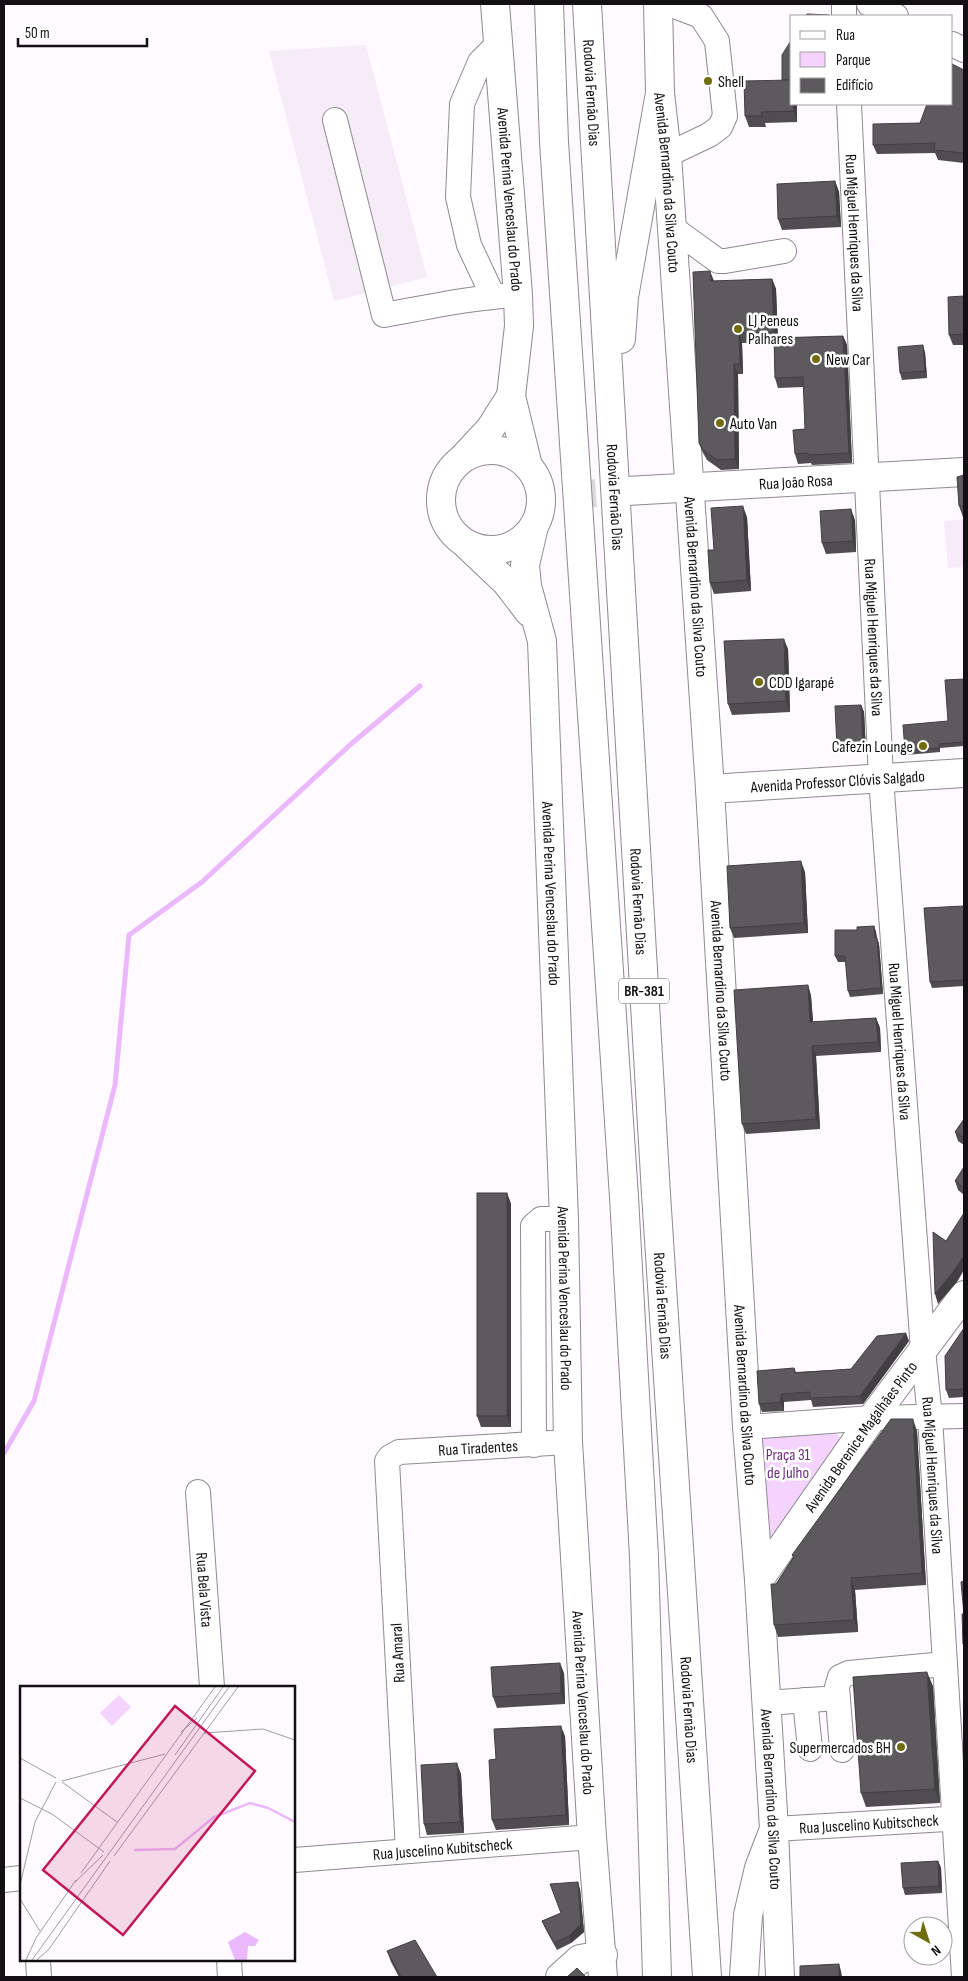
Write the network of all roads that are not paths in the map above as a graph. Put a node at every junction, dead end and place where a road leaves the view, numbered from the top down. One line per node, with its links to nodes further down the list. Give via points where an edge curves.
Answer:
1 (495, 4): 10 (main road, Avenida Perina Venceslau do Prado)
2 (548, 4): 63 (main road, Rodovia Fernão Dias / BR-381, via 630,1294 644,1557)
3 (587, 4): 21 (main road, Rodovia Fernão Dias / BR-381)
4 (658, 4): 11 (main road, Avenida Bernardino da Silva Couto)
5 (669, 4): 14 (street, via 701,16 717,41 725,116 720,127 709,135)
6 (869, 4): 8 (street)
7 (906, 4): 9 (street)
8 (895, 15)
9 (898, 15)
10 (497, 45): 17 (main road, Avenida Perina Venceslau do Prado); 17 (street, via 480,62 462,104 458,197 469,245)
11 (660, 93): 14 (main road, Avenida Bernardino da Silva Couto); 21 (main road, via 624,297)
12 (848, 105): 23 (street, Rua Miguel Henriques da Silva)
13 (335, 120): 17 (street, via 384,315)
14 (668, 155): 15 (main road, Avenida Bernardino da Silva Couto)
15 (671, 227): 16 (street, via 718,260); 24 (main road, Avenida Bernardino da Silva Couto)
16 (784, 251)
17 (506, 296): 18 (main road, Avenida Perina Venceslau do Prado, via 519,326)
18 (511, 396): 19 (main road, Avenida Perina Venceslau do Prado, via 490,429); 20 (main road, Avenida Perina Venceslau do Prado)
19 (459, 462): 20 (main road, via 487,450 516,456); 29 (main road, via 448,474 442,489 441,506 445,522)
20 (528, 466): 27 (main road, via 537,480)
21 (614, 468): 67 (main road, Rodovia Fernão Dias / BR-381, via 656,1194)
22 (964, 472): 23 (main road, Rua João Rosa)
23 (867, 478): 24 (main road, Rua João Rosa); 32 (street, Rua Miguel Henriques da Silva)
24 (691, 487): 25 (main road, Rua João Rosa); 33 (main road, Avenida Bernardino da Silva Couto)
25 (627, 491)
26 (568, 495): 27 (main road)
27 (542, 498): 28 (main road)
28 (534, 526): 29 (main road, via 525,538 512,546 482,550); 30 (main road, Avenida Perina Venceslau do Prado, via 525,565)
29 (467, 545): 30 (main road, Avenida Perina Venceslau do Prado, via 506,582)
30 (536, 621): 34 (main road, Avenida Perina Venceslau do Prado, via 542,641)
31 (964, 773): 32 (main road, Avenida Professor Clóvis Salgado)
32 (881, 778): 33 (main road, Avenida Professor Clóvis Salgado); 36 (street, Rua Miguel Henriques da Silva)
33 (710, 789): 40 (main road, Avenida Bernardino da Silva Couto)
34 (564, 1219): 41 (main road, Avenida Perina Venceslau do Prado); 42 (street, via 541,1219 533,1226)
35 (964, 1295): 36 (main road, Avenida Berenice Magalhães Pinto)
36 (923, 1350): 38 (street, Rua Miguel Henriques da Silva); 39 (main road, Avenida Berenice Magalhães Pinto)
37 (964, 1416): 38 (street)
38 (930, 1417): 39 (street); 46 (street, Rua Miguel Henriques da Silva)
39 (872, 1418): 40 (street); 45 (main road, Avenida Berenice Magalhães Pinto)
40 (747, 1427): 45 (main road, Avenida Bernardino da Silva Couto)
41 (568, 1442): 42 (street, Rua Tiradentes); 55 (main road, Avenida Perina Venceslau do Prado)
42 (534, 1445): 43 (street, Rua Tiradentes, via 399,1452)
43 (390, 1456): 56 (street, Rua Amaral, via 386,1466)
44 (198, 1492): 47 (street, Rua Bela Vista)
45 (759, 1580): 50 (main road, Avenida Bernardino da Silva Couto)
46 (945, 1664): 48 (street, via 849,1673 840,1677); 53 (street, Rua Miguel Henriques da Silva)
47 (212, 1686)
48 (838, 1698): 49 (street); 52 (street)
49 (804, 1700): 50 (street); 51 (street)
50 (766, 1703): 54 (main road, Avenida Bernardino da Silva Couto)
51 (810, 1749)
52 (842, 1750)
53 (960, 1818): 54 (street, Rua Juscelino Kubitscheck); 70 (street, Rua Miguel Henriques da Silva)
54 (774, 1829): 68 (main road, via 759,1868 748,1915); 69 (main road, Avenida Bernardino da Silva Couto)
55 (592, 1837): 56 (street, Rua Juscelino Kubitscheck); 62 (main road, Avenida Perina Venceslau do Prado)
56 (408, 1851): 57 (street, Rua Juscelino Kubitscheck)
57 (295, 1860)
58 (20, 1878): 59 (street)
59 (4, 1880)
60 (38, 1961): 64 (street)
61 (229, 1961): 65 (street)
62 (603, 1966): 66 (main road, via 580,1960)
63 (656, 1971)
64 (39, 1977)
65 (230, 1977)
66 (560, 1977)
67 (707, 1977)
68 (744, 1977)
69 (780, 1977)
70 (964, 1977)

